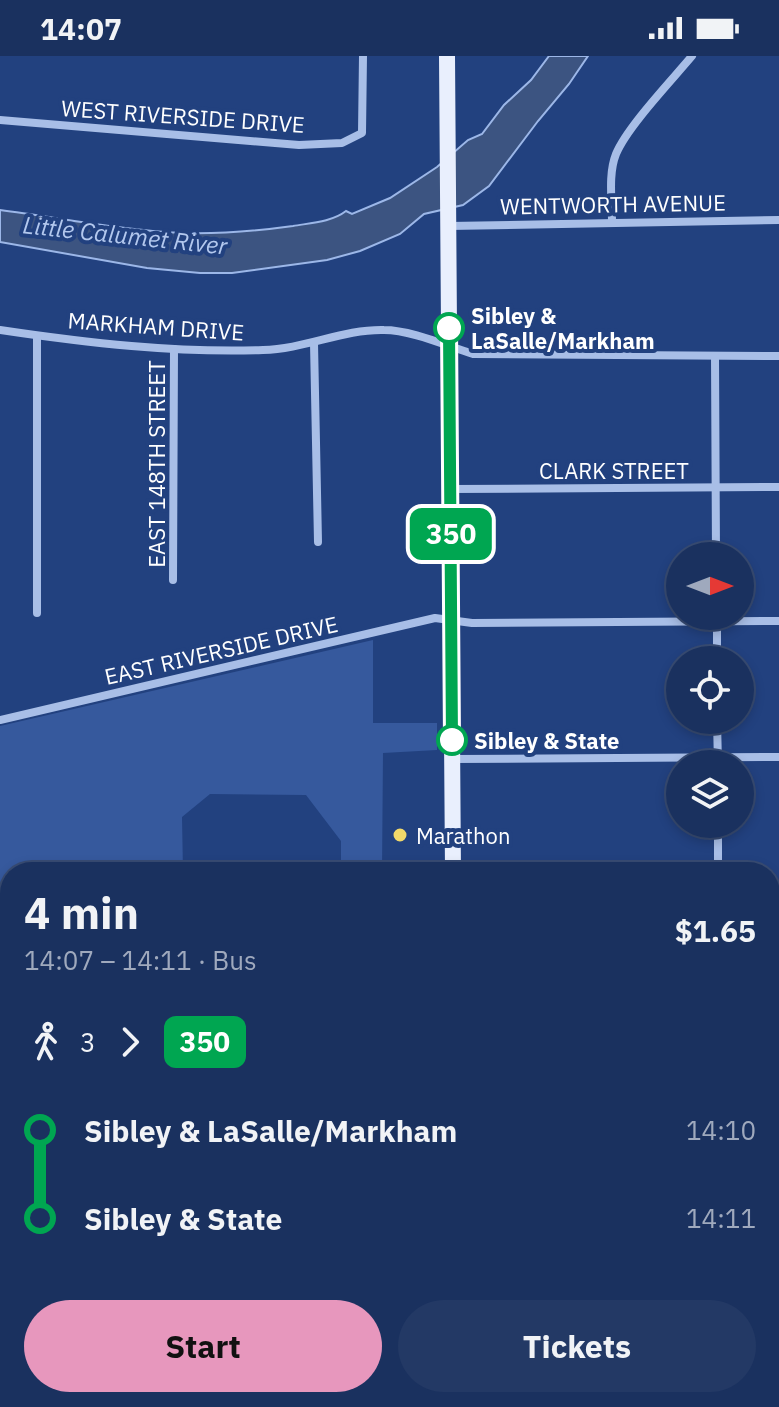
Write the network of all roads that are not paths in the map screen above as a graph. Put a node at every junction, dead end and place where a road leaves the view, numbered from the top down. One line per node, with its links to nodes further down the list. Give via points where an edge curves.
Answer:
1 (363, 56): 4 (street, WEST RIVERSIDE DRIVE, via 362,133 342,143 299,145)
2 (447, 56): 7 (main road)
3 (692, 56): 6 (street, via 616,154)
4 (0, 120)
5 (779, 220): 6 (street, WENTWORTH AVENUE)
6 (612, 221): 7 (street, WENTWORTH AVENUE)
7 (449, 223): 11 (main road)
8 (0, 330): 9 (street, MARKHAM DRIVE)
9 (37, 336): 12 (street, MARKHAM DRIVE); 21 (street)
10 (314, 343): 11 (street, MARKHAM DRIVE, via 386,330); 12 (street, MARKHAM DRIVE, via 266,351); 18 (street)
11 (450, 347): 13 (street, MARKHAM DRIVE, via 473,354); 17 (main road)
12 (174, 349): 20 (street, EAST 148TH STREET)
13 (715, 356): 14 (street, MARKHAM DRIVE); 15 (street)
14 (779, 356)
15 (716, 487): 16 (street, CLARK STREET); 17 (street, CLARK STREET); 19 (street)
16 (779, 487)
17 (450, 489): 22 (main road)
18 (318, 542)
19 (716, 542)
20 (173, 580)
21 (37, 613)
22 (451, 620): 23 (street, EAST RIVERSIDE DRIVE); 26 (street, EAST RIVERSIDE DRIVE, via 435,618); 28 (main road)
23 (666, 620)
24 (754, 620): 25 (street, EAST RIVERSIDE DRIVE)
25 (779, 621)
26 (0, 720)
27 (779, 757): 29 (street)
28 (452, 759): 30 (street); 32 (main road)
29 (754, 759)
30 (666, 761)
31 (718, 838): 33 (street)
32 (453, 862)
33 (718, 862)

